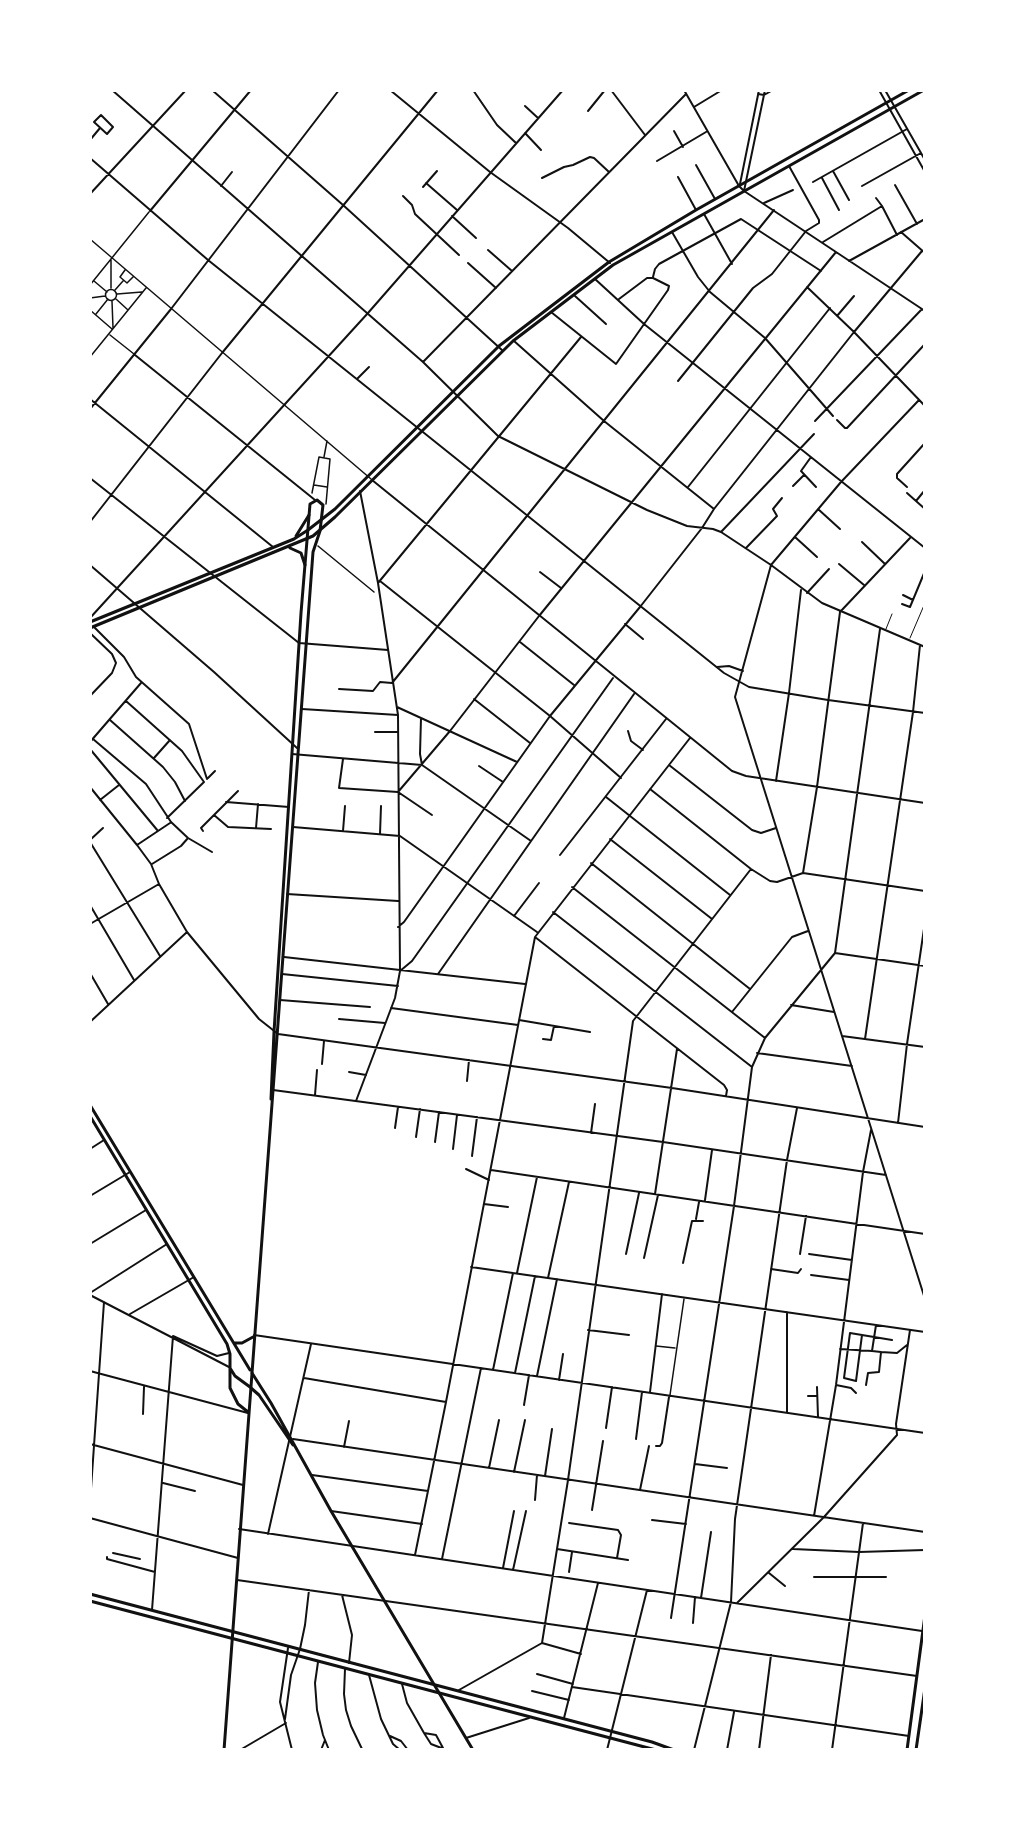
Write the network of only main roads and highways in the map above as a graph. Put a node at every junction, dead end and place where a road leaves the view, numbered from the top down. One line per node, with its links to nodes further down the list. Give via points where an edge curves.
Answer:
1 (909, 90): 4 (main road, via 622,252 499,346)
2 (924, 90): 6 (main road, via 613,265 513,341)
3 (309, 515): 4 (main road, via 310,504 315,500 321,502); 5 (main road); 7 (main road)
4 (322, 520): 5 (main road); 6 (main road)
5 (308, 531): 7 (main road); 8 (main road)
6 (320, 531): 8 (main road); 13 (main road, via 313,552)
7 (294, 538): 11 (main road)
8 (307, 539): 9 (main road); 10 (main road)
9 (285, 548): 10 (main road, via 298,551); 12 (main road)
10 (305, 565): 13 (main road)
11 (90, 620)
12 (92, 627)
13 (276, 1033): 18 (main road)
14 (90, 1106): 16 (main road)
15 (90, 1116): 17 (main road)
16 (162, 1224): 17 (main road); 19 (main road)
17 (157, 1228): 20 (main road, via 227,1344)
18 (254, 1335): 19 (main road); 21 (main road)
19 (234, 1344): 21 (main road)
20 (229, 1367): 22 (main road); 23 (main road, via 232,1395)
21 (251, 1372): 22 (main road); 24 (main road)
22 (250, 1387): 23 (main road); 24 (main road)
23 (248, 1413): 29 (main road)
24 (291, 1441): 31 (main road)
25 (90, 1594): 29 (main road)
26 (90, 1601): 30 (main road)
27 (925, 1615): 28 (main road)
28 (924, 1628): 38 (main road)
29 (232, 1632): 30 (main road); 31 (main road)
30 (232, 1639): 33 (main road); 34 (main road)
31 (435, 1686): 33 (main road); 37 (main road)
32 (925, 1688): 39 (main road)
33 (440, 1694): 35 (main road); 36 (main road)
34 (224, 1750)
35 (473, 1750)
36 (656, 1750)
37 (674, 1750)
38 (907, 1750)
39 (916, 1750)

